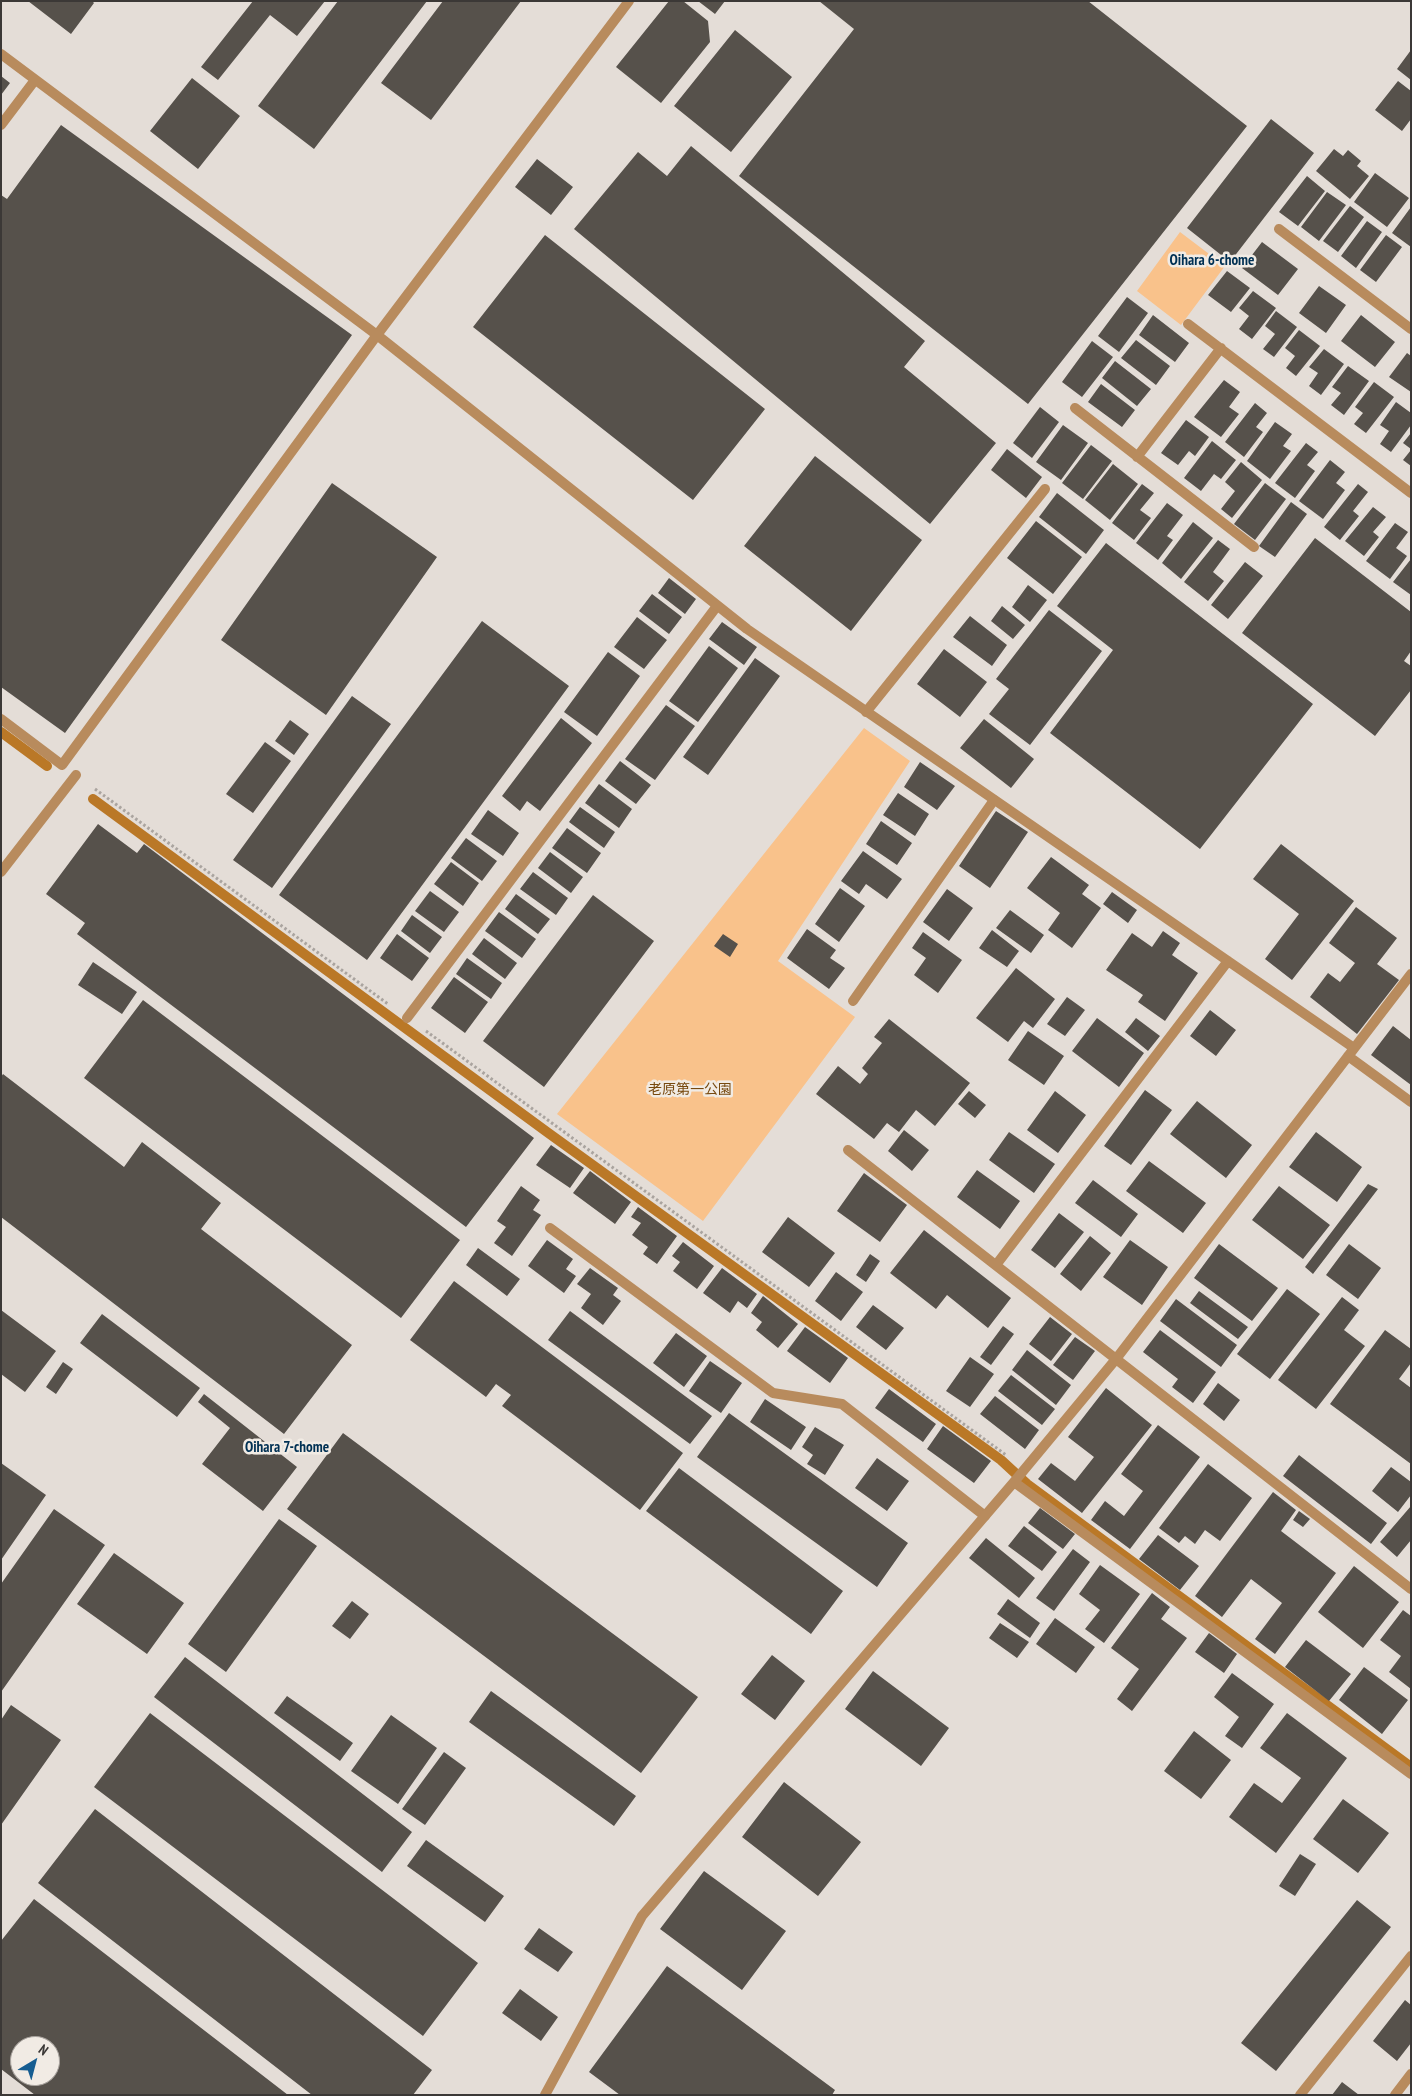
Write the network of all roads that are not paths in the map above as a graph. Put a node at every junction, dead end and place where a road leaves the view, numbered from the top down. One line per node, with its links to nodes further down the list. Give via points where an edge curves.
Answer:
1 (629, 1): 8 (street)
2 (1, 54): 3 (street)
3 (35, 80): 4 (street); 8 (street)
4 (1, 125)
5 (1279, 229): 7 (street)
6 (1188, 324): 9 (street)
7 (1411, 329)
8 (377, 335): 15 (street); 17 (street, via 62,765)
9 (1221, 348): 11 (street); 13 (street)
10 (1075, 408): 11 (street)
11 (1137, 456): 14 (street)
12 (1045, 488): 16 (street)
13 (1411, 493)
14 (1254, 547)
15 (717, 606): 16 (street); 24 (street)
16 (866, 712): 19 (street)
17 (1, 720)
18 (76, 775): 20 (street)
19 (994, 800): 21 (street); 23 (street)
20 (1, 872)
21 (1228, 961): 25 (street); 29 (street)
22 (1411, 974): 25 (street)
23 (853, 1001)
24 (407, 1018)
25 (1351, 1052): 26 (street); 30 (street)
26 (1411, 1102)
27 (848, 1150): 29 (street)
28 (550, 1228): 32 (street, via 772,1393 842,1404)
29 (996, 1265): 30 (street)
30 (1116, 1359): 31 (street); 33 (street)
31 (1014, 1482): 32 (street); 34 (street)
32 (985, 1516): 37 (street, via 642,1916)
33 (1411, 1589)
34 (1411, 1774)
35 (1411, 1956): 38 (street)
36 (1411, 2074): 39 (street)
37 (545, 2095)
38 (1300, 2095)
39 (1395, 2095)

